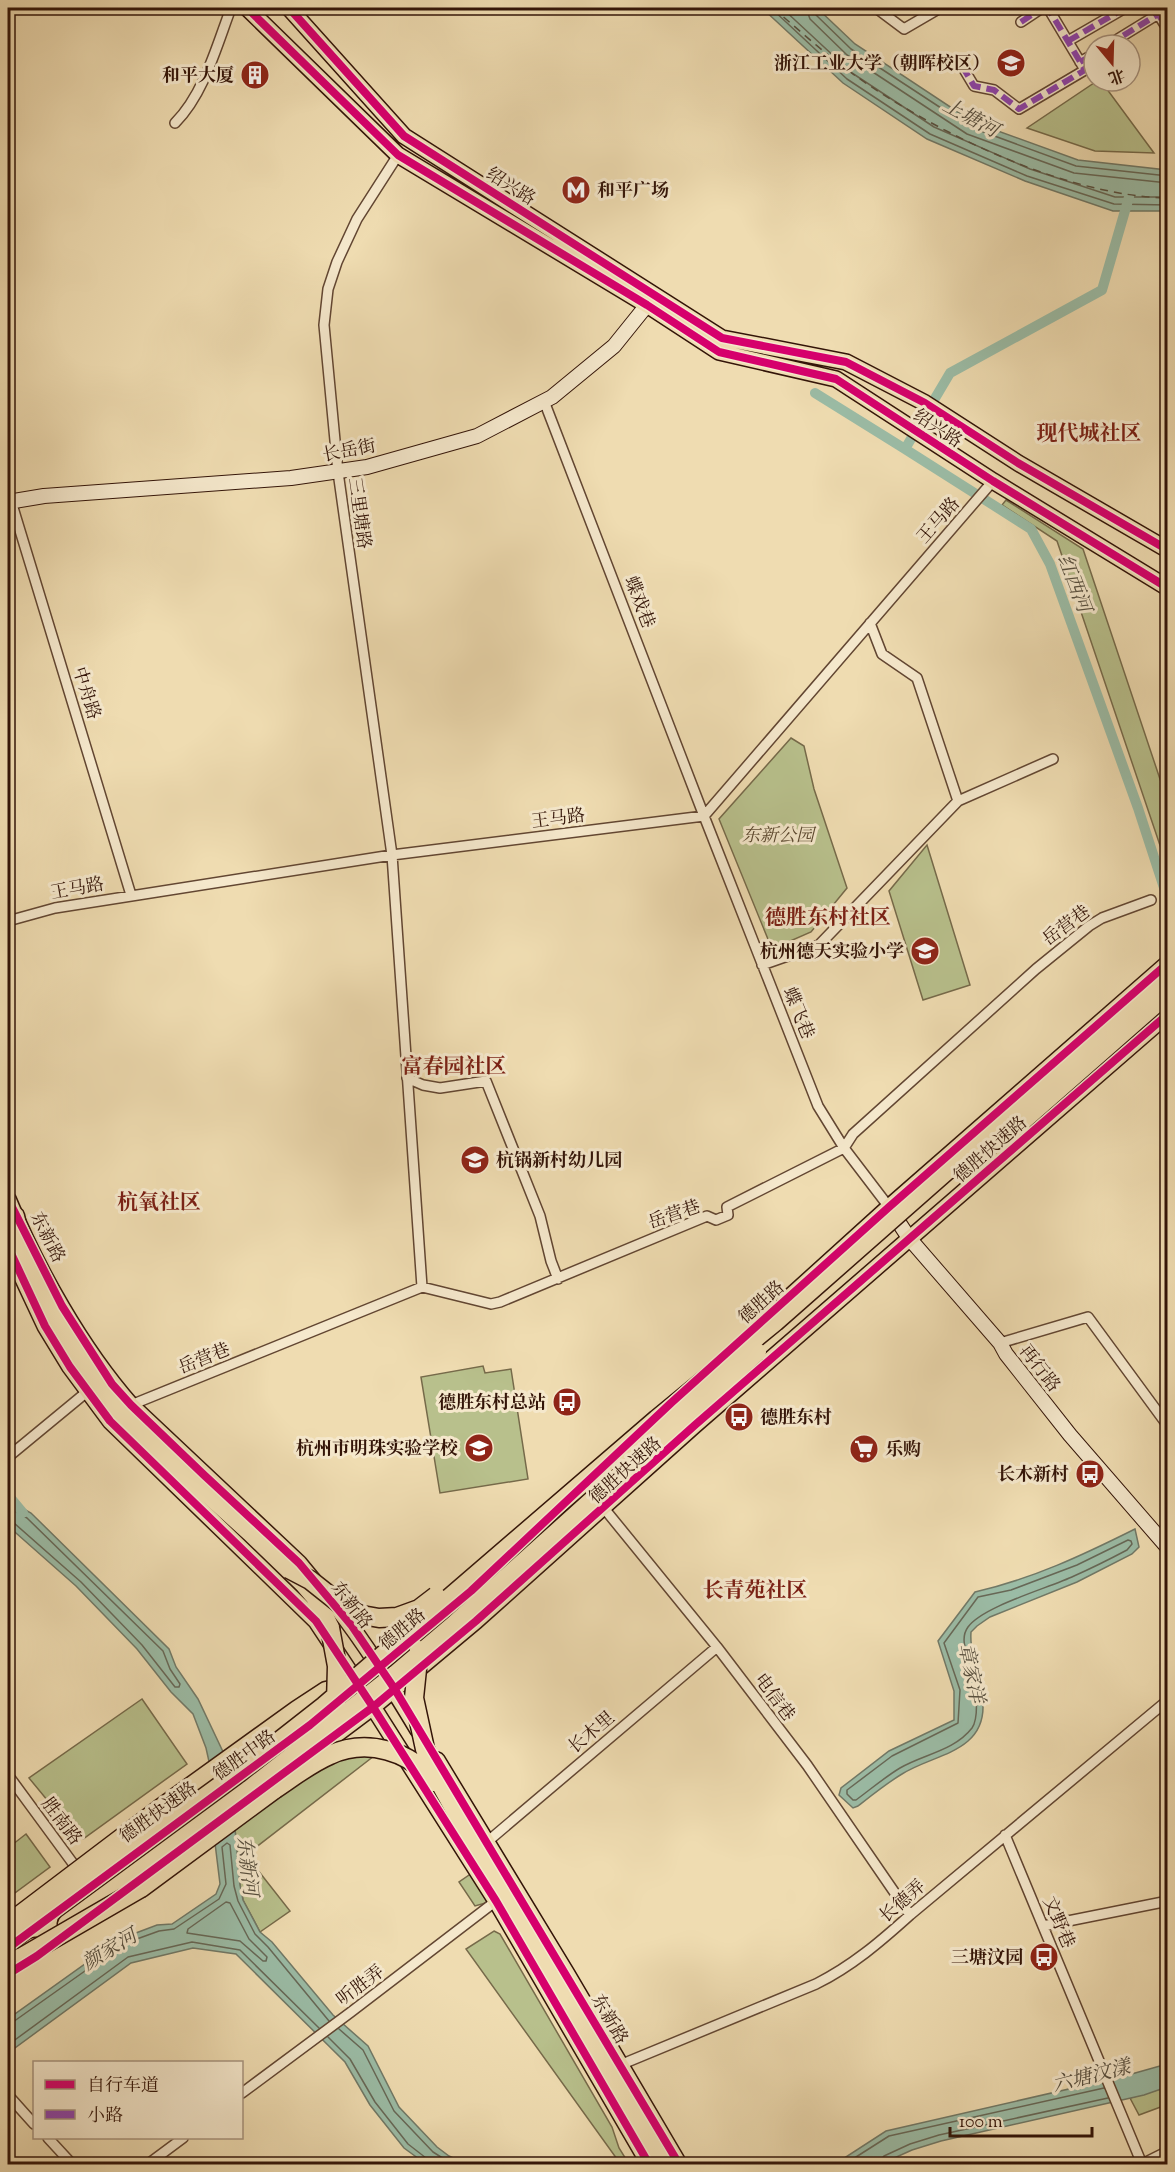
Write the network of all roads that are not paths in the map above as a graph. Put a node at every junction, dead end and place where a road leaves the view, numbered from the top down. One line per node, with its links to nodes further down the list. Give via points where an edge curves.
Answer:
1 (231, 8): 16 (street, via 196,97)
2 (247, 8): 17 (main road, 绍兴路)
3 (289, 8): 23 (main road, 绍兴路, via 404,136 722,338 846,362 930,406 1018,463)
4 (876, 8): 5 (street, via 904,29)
5 (940, 8)
6 (1042, 8): 10 (street)
7 (1048, 8): 13 (street)
8 (1125, 8): 13 (street)
9 (1160, 9): 11 (street); 12 (street)
10 (1021, 22)
11 (1167, 30)
12 (1125, 33)
13 (1068, 41): 14 (street)
14 (1080, 62): 15 (street, via 1085,70 1019,109 994,90 974,86)
15 (962, 66)
16 (175, 123)
17 (398, 155): 18 (main road, 绍兴路); 20 (street, 三里塘路, via 357,219 328,289 324,325)
18 (647, 305): 19 (street, 长岳街, via 614,346); 21 (main road, 绍兴路, via 719,352 836,379)
19 (544, 400): 20 (street, 长岳街, via 477,436); 28 (street, 蝶戏巷)
20 (338, 472): 22 (street, 长岳街); 29 (street, 三里塘路)
21 (989, 487): 24 (main road, 绍兴路); 25 (street, 王马路)
22 (9, 501): 30 (street, 中舟路)
23 (1167, 550)
24 (1167, 588)
25 (870, 624): 27 (street, via 882,654 917,678); 28 (street, 王马路)
26 (1053, 759): 27 (street)
27 (958, 801): 34 (street, via 819,945)
28 (704, 816): 29 (street, 王马路); 34 (street, 蝶飞巷)
29 (392, 855): 30 (street, 王马路); 38 (street, 三里塘路)
30 (131, 895): 32 (street, 王马路)
31 (1151, 900): 39 (street, 岳营巷, via 1102,918 1044,962 853,1134)
32 (8, 921)
33 (1167, 963): 41 (main road, 德胜路)
34 (762, 965): 39 (street, 蝶飞巷, via 818,1106)
35 (1167, 976): 50 (highway, 德胜快速路, bridge, via 775,1322)
36 (1167, 993): 75 (highway, 德胜快速路, bridge, via 396,1674 250,1789)
37 (1167, 1014): 43 (main road)
38 (407, 1078): 45 (street, via 440,1088 486,1082 540,1216); 46 (street, 三里塘路)
39 (844, 1148): 41 (street, 蝶飞巷); 45 (street, 岳营巷, via 728,1208 728,1215 716,1220 707,1216)
40 (8, 1199): 42 (main road, 东新路)
41 (889, 1207): 43 (street, 再行路); 58 (main road, 德胜路, via 671,1403 471,1591)
42 (15, 1216): 49 (main road, 东新路, via 62,1306 112,1384); 55 (highway, via 33,1281 94,1377 168,1458)
43 (909, 1238): 47 (street, 再行路); 53 (main road)
44 (8, 1247): 48 (main road, 东新路, via 45,1326)
45 (558, 1279): 46 (street, 岳营巷, via 491,1304)
46 (422, 1287): 49 (street, 岳营巷)
47 (1000, 1343): 51 (street, via 1088,1317); 54 (street, 再行路, via 1070,1435)
48 (88, 1391): 52 (street); 59 (main road, 东新路, via 110,1421 316,1621)
49 (131, 1405): 58 (main road, 东新路, via 299,1563 352,1626)
50 (657, 1419): 56 (highway, bridge, via 627,1434); 74 (highway, 德胜快速路, bridge, via 324,1706)
51 (1167, 1426)
52 (8, 1457)
53 (603, 1507): 57 (street, 电信巷); 60 (main road, via 476,1621)
54 (1167, 1548)
55 (289, 1569): 56 (highway, bridge, via 310,1580 349,1611 379,1618 398,1617 419,1609); 64 (highway, bridge, via 315,1597 330,1628 338,1684 330,1720 314,1745)
56 (463, 1576): 65 (highway, bridge, via 428,1630 418,1653 415,1683 425,1749)
57 (717, 1647): 67 (street, 长木里); 71 (street, 电信巷, via 813,1774)
58 (379, 1668): 59 (main road, 德胜中路); 60 (main road, 东新路)
59 (358, 1685): 62 (main road, 东新路); 68 (main road, 德胜中路, bridge); 72 (highway, bridge, via 326,1691 297,1710)
60 (394, 1688): 62 (main road); 67 (main road, 东新路)
61 (1167, 1700): 66 (street, 长德弄)
62 (373, 1707): 69 (main road, 东新路); 76 (main road)
63 (8, 1775): 68 (street, 胜南路)
64 (275, 1789): 65 (highway, bridge, via 332,1754 361,1747 380,1748 412,1760); 75 (highway, bridge, via 141,1888)
65 (446, 1797): 84 (highway, bridge)
66 (1005, 1835): 71 (street, 长德弄); 73 (street, 文野巷)
67 (487, 1842): 77 (main road, 东新路)
68 (91, 1887): 75 (main road, 德胜中路)
69 (496, 1901): 78 (street, 听胜弄); 84 (main road, 东新路)
70 (1167, 1901): 73 (street)
71 (910, 1916): 77 (street, 长德弄, via 839,1973)
72 (8, 1924)
73 (1043, 1926): 88 (street, 文野巷)
74 (8, 1940)
75 (12, 1957)
76 (8, 1974)
77 (620, 2065): 87 (main road, 东新路)
78 (243, 2092)
79 (8, 2095): 80 (street)
80 (33, 2123)
81 (49, 2139): 85 (street)
82 (182, 2139): 86 (street)
83 (1167, 2151): 88 (street)
84 (657, 2162)
85 (72, 2164)
86 (148, 2164)
87 (679, 2164)
88 (1142, 2164)

